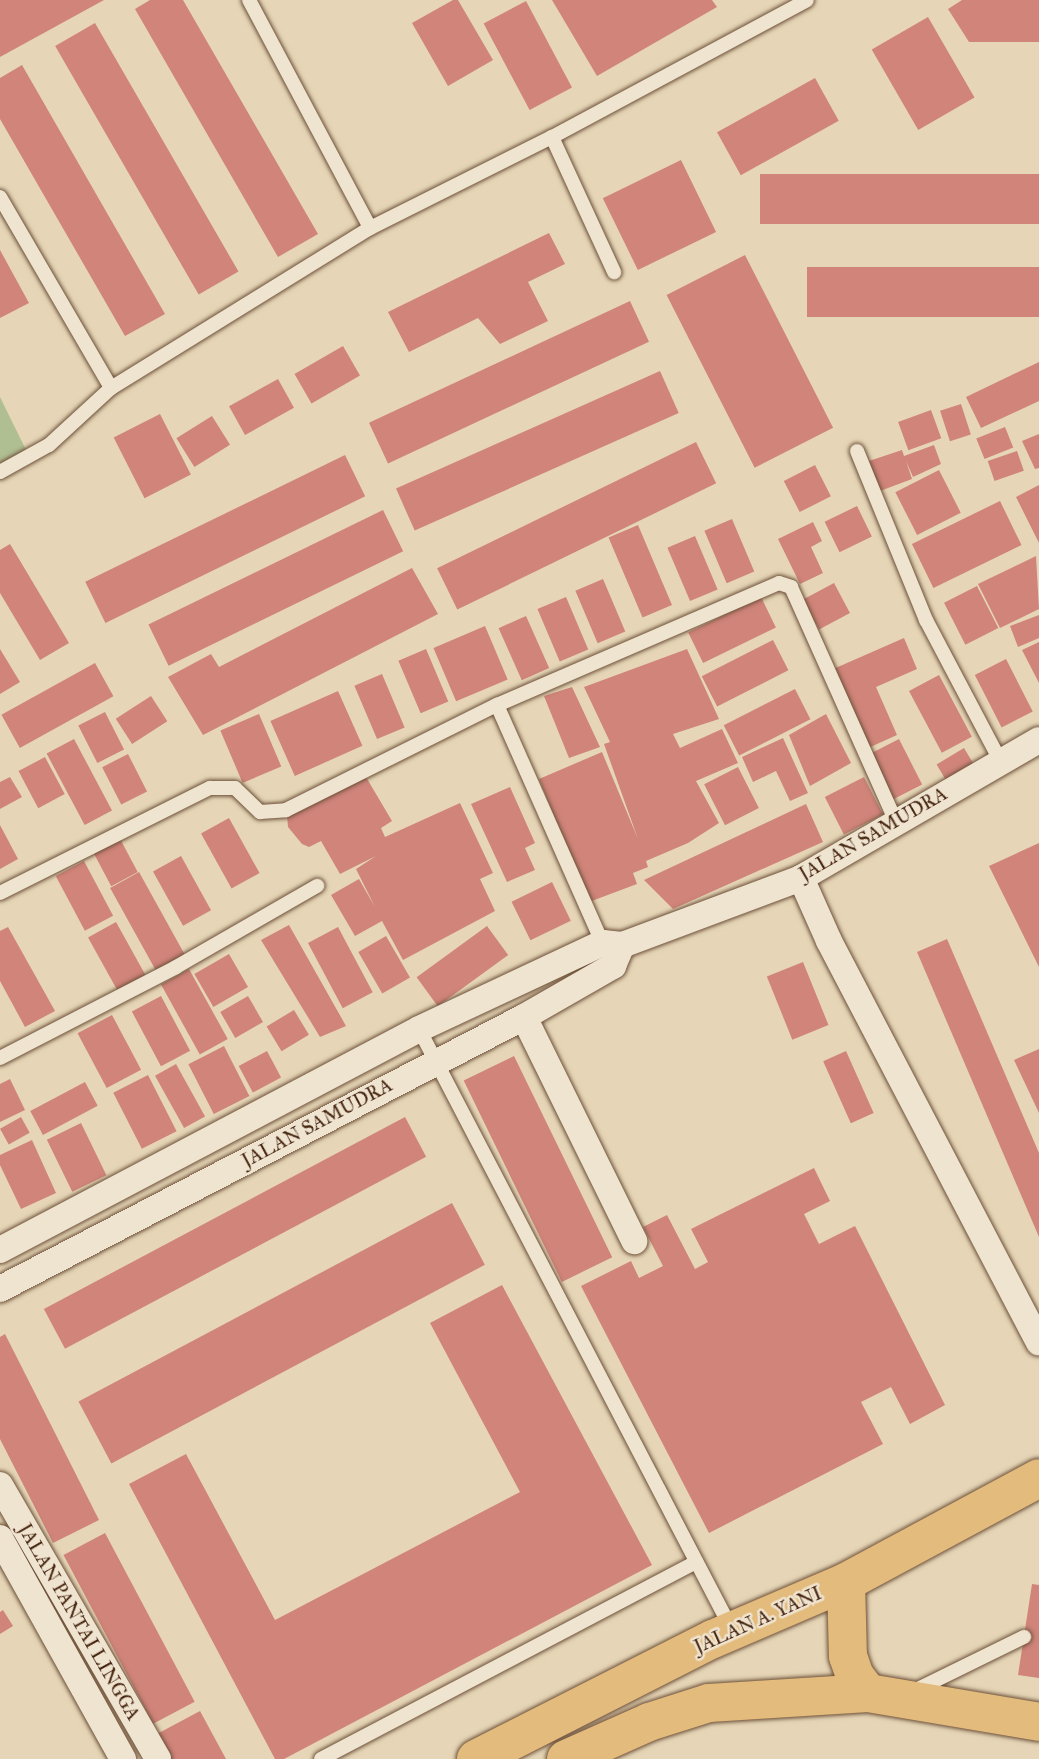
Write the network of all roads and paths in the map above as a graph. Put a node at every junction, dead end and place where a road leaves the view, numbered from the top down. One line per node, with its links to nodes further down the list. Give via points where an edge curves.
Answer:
1 (248, 0): 5 (lane)
2 (807, 0): 3 (lane)
3 (552, 137): 5 (lane); 6 (lane)
4 (0, 197): 7 (lane)
5 (370, 228): 7 (lane)
6 (614, 272)
7 (111, 388): 9 (lane, via 49,445)
8 (857, 451): 12 (lane, via 926,620)
9 (0, 472)
10 (497, 705): 13 (lane, via 782,583 791,587); 16 (lane, via 286,810 260,812 235,788 210,788); 17 (lane)
11 (1039, 740): 12 (street, JALAN SAMUDRA)
12 (1001, 762): 13 (street, JALAN SAMUDRA)
13 (895, 820): 14 (street, JALAN SAMUDRA)
14 (801, 878): 17 (street, JALAN SAMUDRA); 25 (street, via 829,941)
15 (317, 886): 20 (lane, via 176,967)
16 (0, 893)
17 (612, 951): 18 (street, JALAN SAMUDRA); 19 (street, JALAN SAMUDRA)
18 (524, 1017): 21 (street, JALAN SAMUDRA); 22 (street)
19 (419, 1029): 21 (lane); 23 (street, JALAN SAMUDRA)
20 (0, 1058)
21 (435, 1062): 24 (street, JALAN SAMUDRA); 29 (lane)
22 (635, 1241)
23 (0, 1250)
24 (0, 1289)
25 (1039, 1342)
26 (1039, 1478): 30 (highway, JALAN A. YANI)
27 (0, 1485): 36 (street, JALAN PANTAI LINGGA)
28 (0, 1538): 35 (street, JALAN PANTAI LINGGA)
29 (696, 1562): 31 (lane); 37 (lane)
30 (846, 1582): 31 (highway, JALAN A. YANI); 33 (highway, via 848,1656 855,1676)
31 (733, 1630): 38 (highway, JALAN A. YANI, via 569,1708)
32 (1024, 1637): 33 (lane)
33 (884, 1695): 34 (highway); 39 (highway, via 709,1703 649,1721)
34 (1039, 1722)
35 (123, 1759)
36 (158, 1759)
37 (321, 1759)
38 (477, 1759)
39 (566, 1759)

